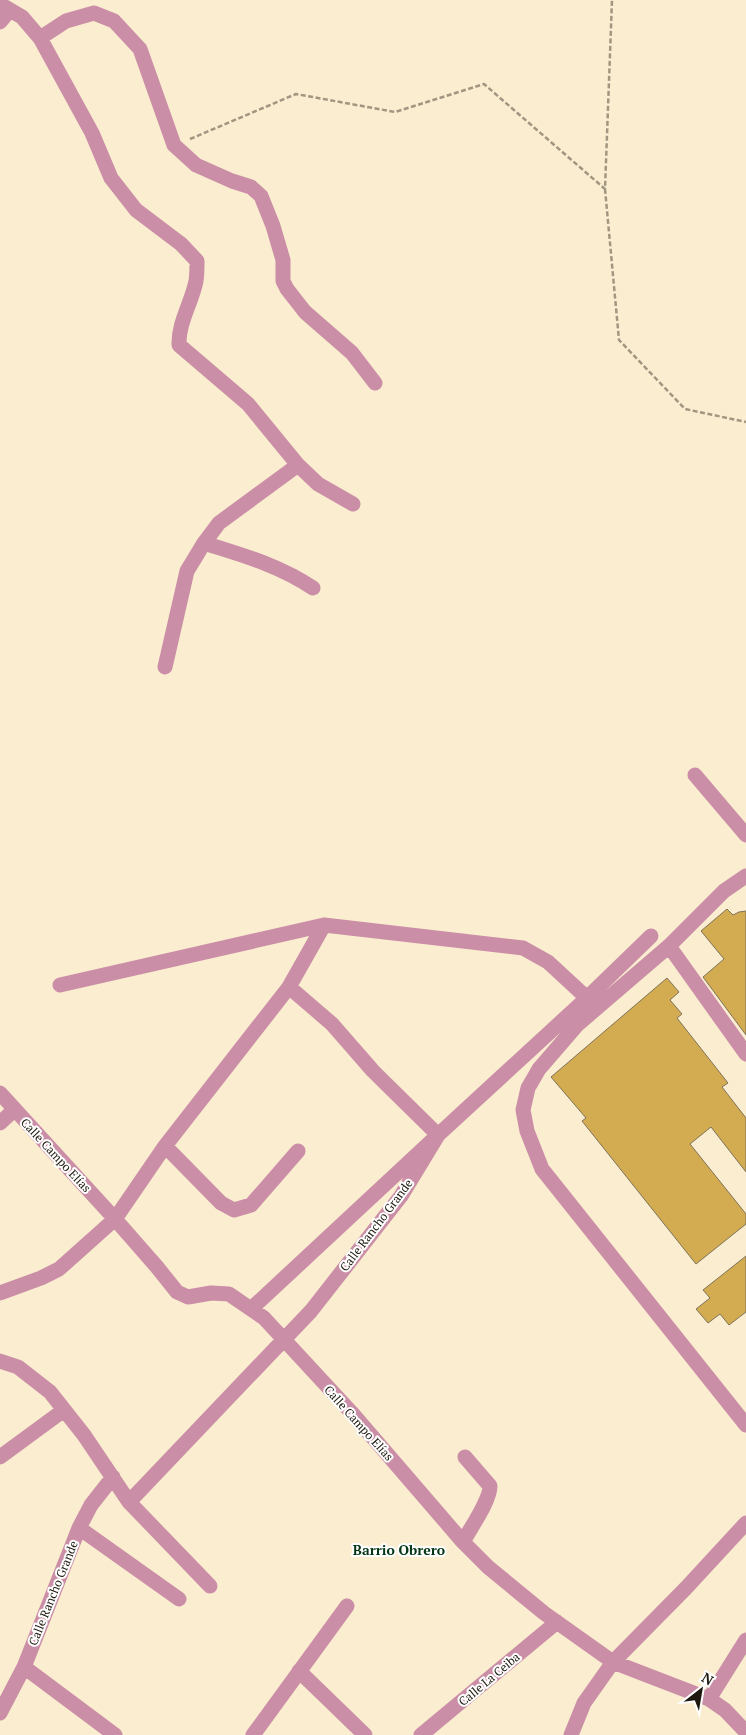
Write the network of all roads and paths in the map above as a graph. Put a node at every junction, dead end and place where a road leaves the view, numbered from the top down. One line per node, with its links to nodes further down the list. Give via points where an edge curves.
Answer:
1 (612, 0): 5 (path)
2 (3, 12): 3 (street, via 22,17)
3 (40, 38): 4 (street, via 66,20 94,13 114,21 140,50); 8 (street, via 92,133 111,178 136,210 181,244 197,261 196,281 179,345 248,404)
4 (174, 145): 5 (path, via 296,94 395,112 484,84); 6 (street, via 196,165 251,187 261,196 283,260 287,289 305,312 352,353)
5 (605, 189): 7 (path, via 619,340 685,409)
6 (375, 383)
7 (746, 422)
8 (298, 465): 9 (street, via 318,484); 10 (street, via 219,522)
9 (353, 504)
10 (204, 543): 11 (street, via 262,560); 12 (street, via 187,571)
11 (312, 588)
12 (165, 667)
13 (695, 775): 14 (street)
14 (746, 835)
15 (746, 876): 18 (street, via 724,892)
16 (324, 925): 19 (street); 20 (street); 21 (street, via 523,948 548,962)
17 (651, 936): 21 (street, Calle Rancho Grande)
18 (669, 946): 22 (street); 35 (street, via 577,1025 552,1052 528,1088 523,1110 527,1131 542,1169)
19 (60, 985)
20 (289, 988): 26 (street, via 332,1024 373,1071); 27 (street)
21 (587, 998): 26 (street, Calle Rancho Grande)
22 (746, 1054)
23 (0, 1093): 24 (street, Calle Campo Elías)
24 (14, 1110): 25 (street); 29 (street, Calle Campo Elías)
25 (0, 1123)
26 (438, 1134): 31 (street); 32 (street, Calle Rancho Grande, via 402,1196 311,1311)
27 (165, 1146): 28 (street, via 221,1203 234,1210 251,1204); 29 (street)
28 (298, 1151)
29 (115, 1219): 30 (street, via 59,1269); 31 (street, Calle Campo Elías, via 176,1292 188,1297 229,1294)
30 (0, 1293)
31 (251, 1309): 32 (street, Calle Campo Elías)
32 (284, 1339): 39 (street, Calle Rancho Grande); 42 (street, Calle Campo Elías, via 358,1419)
33 (0, 1361): 34 (street, via 18,1367 50,1392)
34 (64, 1410): 36 (street); 38 (street)
35 (746, 1425)
36 (0, 1457)
37 (465, 1457): 42 (street, via 490,1490)
38 (113, 1477): 39 (street); 41 (street, Calle Rancho Grande, via 91,1505)
39 (129, 1502): 43 (street)
40 (746, 1523): 48 (street)
41 (79, 1528): 44 (street); 49 (street, Calle Rancho Grande)
42 (463, 1542): 46 (street, Calle Campo Elías, via 488,1568)
43 (210, 1586)
44 (179, 1599)
45 (347, 1606): 50 (street)
46 (557, 1622): 48 (street, Calle Campo Elías); 57 (street, Calle La Ceiba)
47 (746, 1640): 51 (street)
48 (612, 1662): 51 (street, Calle Campo Elías); 58 (street, via 584,1702)
49 (24, 1667): 52 (street, Calle Rancho Grande); 54 (street)
50 (300, 1671): 55 (street); 56 (street)
51 (709, 1699): 53 (street, Calle Campo Elías)
52 (0, 1713)
53 (746, 1732)
54 (115, 1735)
55 (253, 1735)
56 (365, 1735)
57 (421, 1735)
58 (571, 1735)

